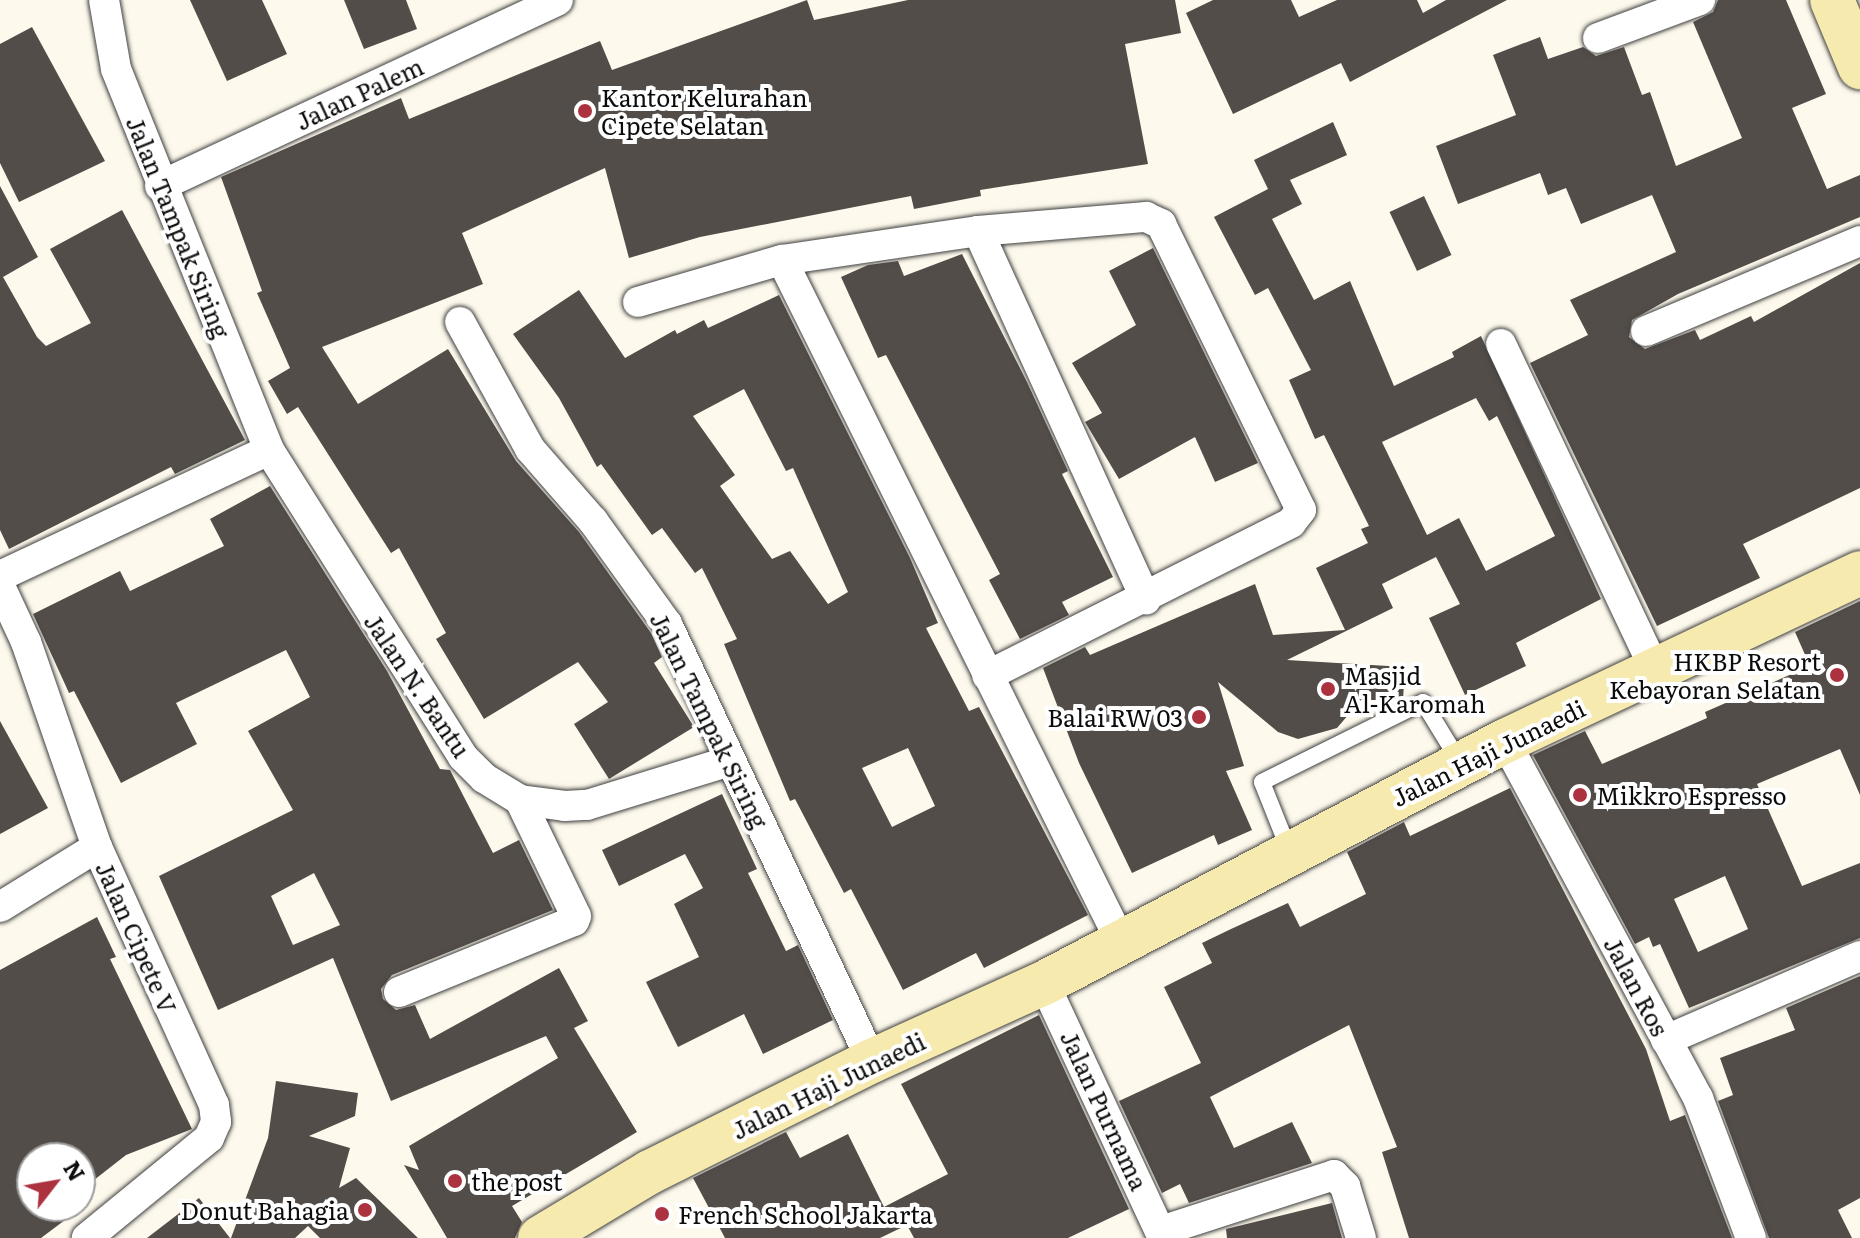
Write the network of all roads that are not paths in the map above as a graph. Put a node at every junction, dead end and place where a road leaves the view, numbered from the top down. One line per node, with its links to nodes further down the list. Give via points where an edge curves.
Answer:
1 (104, 0): 7 (street, Jalan Tampak Siring, via 110,48)
2 (558, 0): 7 (street, Jalan Palem)
3 (1700, 0): 5 (street)
4 (1832, 0): 6 (street)
5 (1598, 38)
6 (1860, 67)
7 (160, 186): 15 (street, Jalan Tampak Siring)
8 (978, 231): 10 (street); 19 (street); 19 (street, via 1146,217 1161,224 1300,504 1291,523)
9 (1860, 241): 13 (street)
10 (782, 260): 11 (street); 21 (street)
11 (638, 302)
12 (460, 322): 23 (street, Jalan Tampak Siring, via 530,449 593,521 667,624)
13 (1646, 331)
14 (1501, 344): 20 (street)
15 (269, 450): 17 (street); 25 (street, Jalan N. Bantu, via 445,735 484,778)
16 (1860, 573): 20 (street, Jalan Haji Junaedi)
17 (0, 576)
18 (0, 586): 26 (street, Jalan Cipete V, via 26,642)
19 (1146, 599): 21 (street)
20 (1655, 670): 22 (street, Jalan Haji Junaedi)
21 (987, 676): 29 (street)
22 (1505, 741): 24 (street, Jalan Haji Junaedi); 33 (street, Jalan Ros)
23 (730, 761): 25 (street, Jalan N. Bantu, via 587,805); 34 (street, Jalan Tampak Siring)
24 (1462, 765): 27 (street, Jalan Haji Junaedi); 27 (lane, via 1423,702 1262,782)
25 (520, 800): 32 (street, via 574,921)
26 (97, 847): 28 (street); 36 (street, Jalan Cipete V, via 214,1105 216,1122 209,1138)
27 (1289, 850): 29 (street, Jalan Haji Junaedi)
28 (0, 907)
29 (1120, 940): 31 (street, Jalan Haji Junaedi)
30 (1860, 956): 33 (street)
31 (1044, 983): 34 (street, Jalan Haji Junaedi); 35 (street, Jalan Purnama)
32 (399, 992)
33 (1666, 1040): 39 (street, Jalan Ros, via 1698,1098)
34 (872, 1061): 37 (street, Jalan Haji Junaedi, via 650,1172)
35 (1162, 1235): 38 (street, via 1334,1175 1345,1186)
36 (87, 1238)
37 (540, 1238)
38 (1361, 1238)
39 (1751, 1238)

